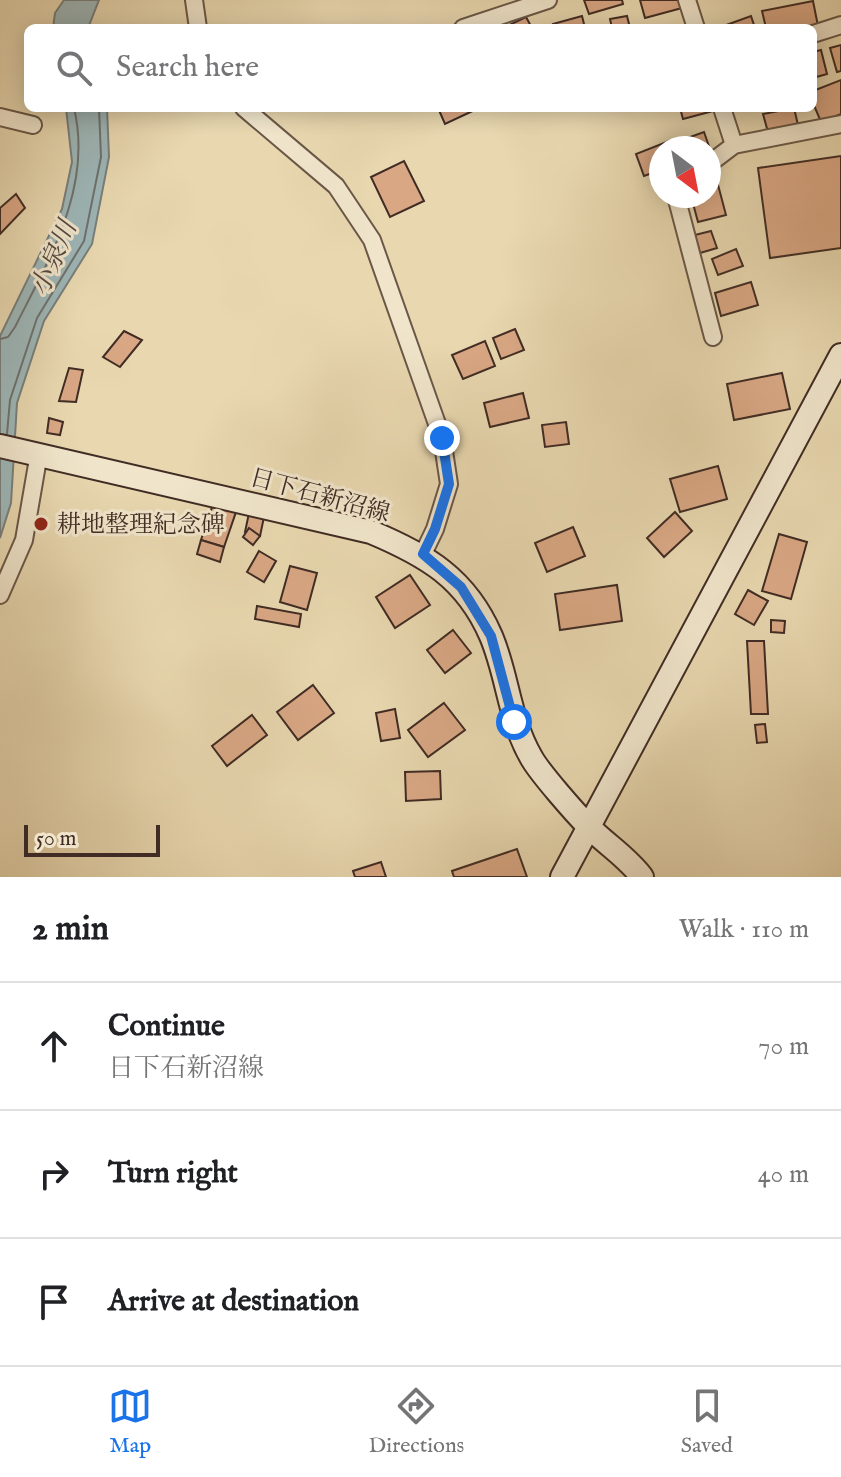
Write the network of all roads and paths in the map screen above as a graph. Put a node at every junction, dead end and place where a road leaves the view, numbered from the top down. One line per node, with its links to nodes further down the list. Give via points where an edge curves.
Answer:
1 (194, 0): 4 (street)
2 (548, 0): 5 (street)
3 (687, 0): 6 (street)
4 (197, 24)
5 (475, 24)
6 (695, 24)
7 (841, 25): 8 (street)
8 (817, 33)
9 (249, 112): 21 (street, via 336,186 372,240 442,438 449,484)
10 (723, 112): 14 (street)
11 (0, 117): 13 (street)
12 (841, 124): 14 (street)
13 (33, 125)
14 (734, 145): 15 (street)
15 (721, 155)
16 (679, 208): 17 (street)
17 (713, 337)
18 (841, 355): 23 (main road)
19 (0, 446): 20 (main road, 日下石新沼線)
20 (32, 452): 21 (main road, 日下石新沼線, via 371,532); 22 (street, via 24,540)
21 (423, 554): 23 (main road, 日下石新沼線, via 461,587 491,636 514,722 532,760)
22 (0, 595)
23 (589, 827): 24 (main road); 25 (main road, 日下石新沼線)
24 (562, 877)
25 (642, 877)

